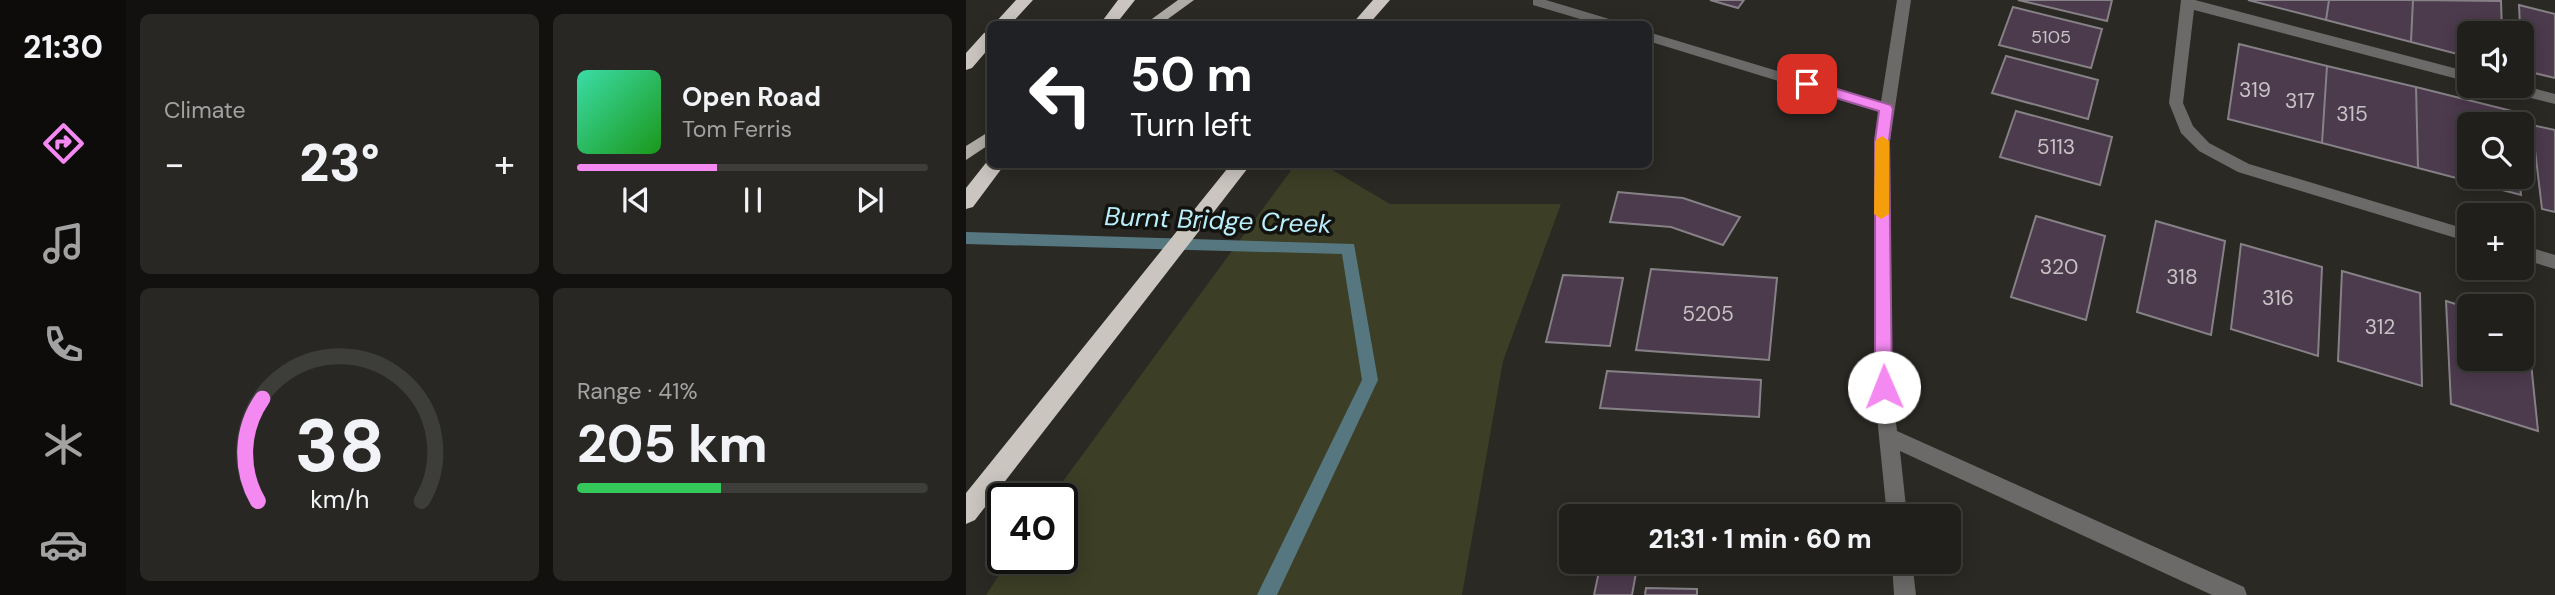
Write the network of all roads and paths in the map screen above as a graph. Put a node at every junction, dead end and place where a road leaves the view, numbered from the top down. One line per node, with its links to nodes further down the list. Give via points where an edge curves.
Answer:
1 (1025, 0): 8 (highway)
2 (1128, 0): 9 (highway)
3 (1188, 0): 10 (main road)
4 (1382, 0): 11 (highway)
5 (1904, 0): 19 (street)
6 (1538, 2): 12 (street)
7 (2188, 2): 16 (street); 25 (street, via 2176,103 2180,120 2193,138 2244,168)
8 (1005, 21)
9 (1110, 21)
10 (1157, 21)
11 (1363, 21)
12 (1601, 21)
13 (1652, 37): 19 (street)
14 (987, 40): 15 (highway)
15 (966, 64)
16 (2457, 74)
17 (2534, 94): 18 (street)
18 (2555, 99)
19 (1886, 109): 28 (street, via 1881,229)
20 (987, 139): 21 (main road)
21 (966, 154)
22 (993, 168): 24 (highway)
23 (1239, 168): 30 (highway)
24 (966, 202)
25 (2457, 232)
26 (2534, 256): 27 (street)
27 (2555, 262)
28 (1889, 437): 29 (street); 33 (street)
29 (1896, 504)
30 (966, 512)
31 (1903, 574): 32 (street)
32 (1905, 595)
33 (2236, 595)

